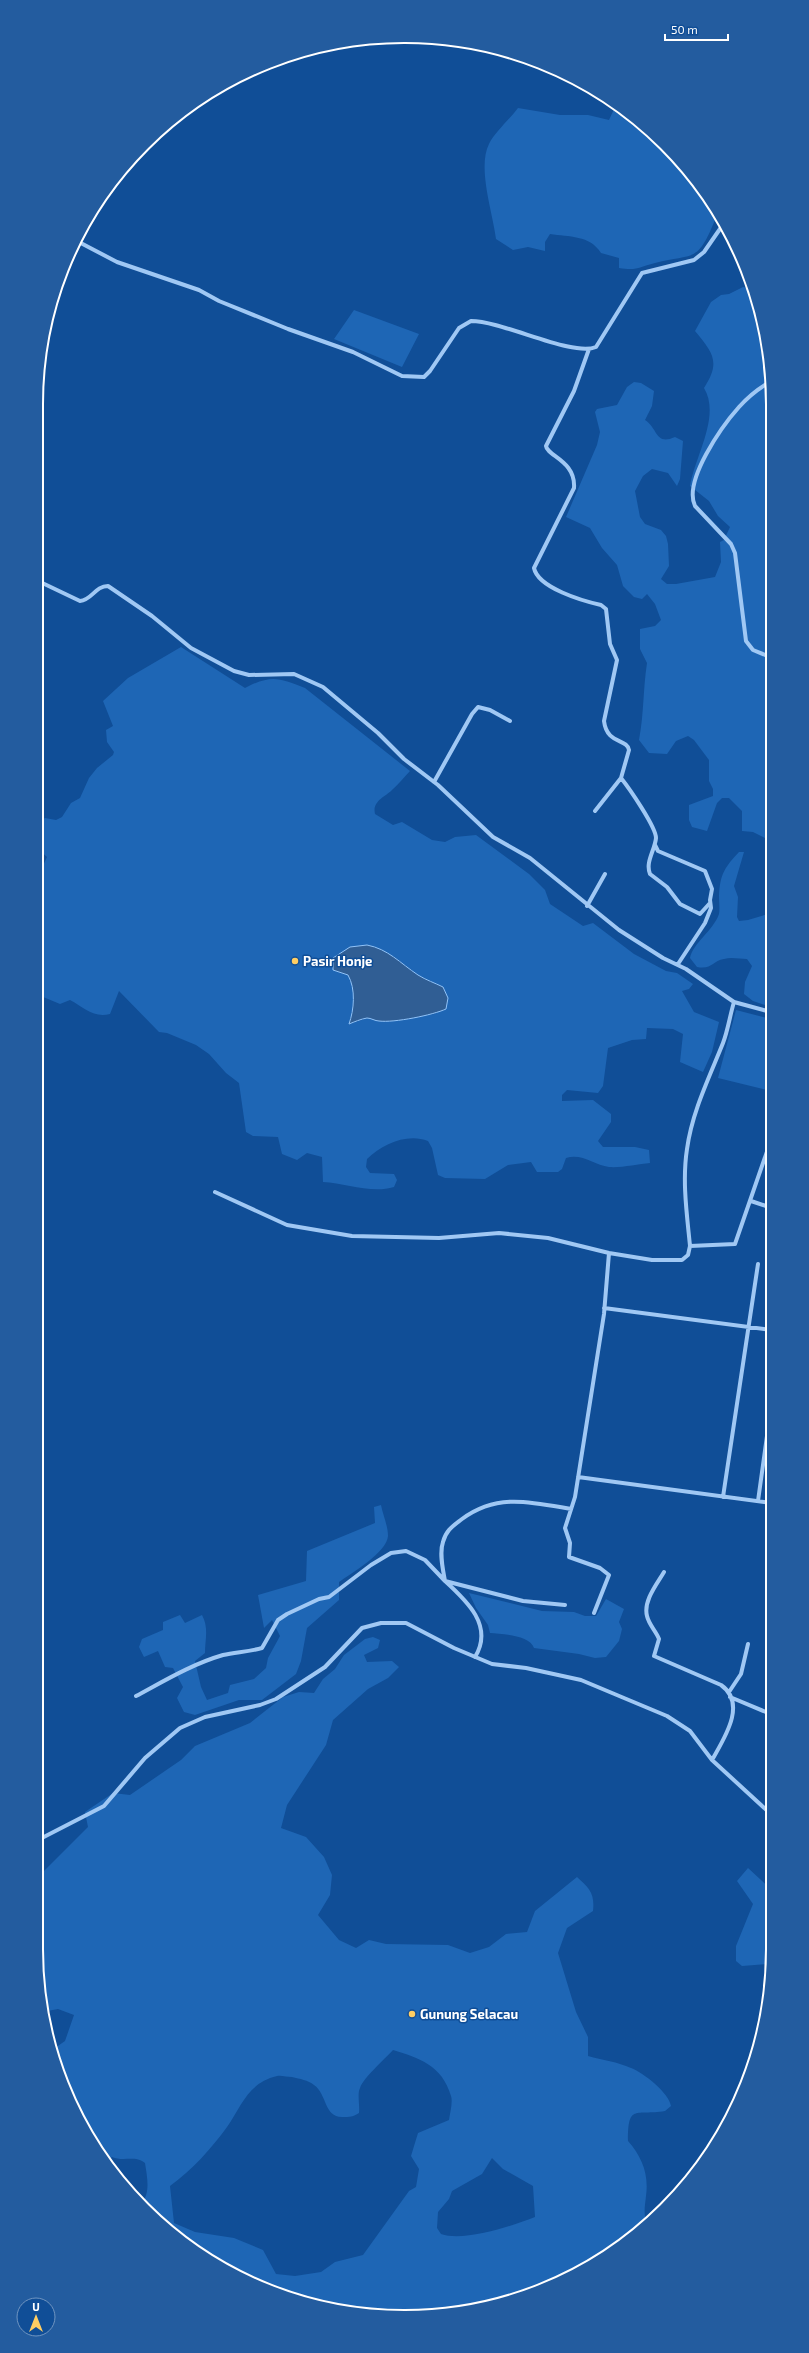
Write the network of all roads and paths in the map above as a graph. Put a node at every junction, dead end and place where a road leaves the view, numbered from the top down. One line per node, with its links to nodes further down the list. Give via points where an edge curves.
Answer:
1 (720, 228): 3 (street, via 704,252 694,260 642,273 599,345)
2 (81, 243): 3 (street, via 117,262 198,290 288,329 353,352 402,376 424,376 459,328 471,322)
3 (588, 349): 8 (street, via 574,391 546,446 548,451 567,464 574,488 534,568 536,575 563,593 601,605 606,609 610,644 617,660 604,721 610,737 629,746)
4 (765, 386): 6 (street, via 739,407 710,447 693,485 692,499 695,506 732,544 746,641 753,650)
5 (43, 584): 9 (street, via 80,601 97,588 108,586 152,616 190,648 234,671 249,675 294,674 304,677 323,687 378,733 404,759)
6 (766, 655)
7 (510, 721): 9 (street, via 490,710 478,707)
8 (621, 778): 10 (street); 11 (street, via 654,828)
9 (434, 782): 14 (street, via 493,837 530,858)
10 (595, 811)
11 (655, 845): 13 (street, via 658,851 706,872 712,889); 13 (street, via 649,861 650,874 667,887 686,908 700,914)
12 (605, 874): 14 (street)
13 (710, 903): 15 (street, via 711,908 705,923)
14 (587, 906): 15 (street, via 619,930 663,958)
15 (678, 964): 16 (street)
16 (734, 1002): 17 (street); 22 (street, via 723,1042 708,1075 693,1121 686,1150 685,1176)
17 (766, 1011)
18 (766, 1155): 20 (street)
19 (216, 1192): 23 (street, via 287,1225 352,1236 439,1238 499,1234 548,1238)
20 (751, 1201): 21 (street); 22 (street, via 745,1211 735,1244)
21 (766, 1206)
22 (690, 1246): 23 (street, via 688,1255 676,1261)
23 (609, 1253): 25 (street)
24 (758, 1264): 26 (street)
25 (604, 1308): 26 (street); 29 (street)
26 (748, 1327): 27 (street); 30 (street)
27 (766, 1329)
28 (766, 1443): 31 (street)
29 (578, 1477): 30 (street); 33 (street)
30 (724, 1497): 31 (street)
31 (758, 1501): 32 (street)
32 (766, 1502)
33 (571, 1509): 35 (street, via 535,1503 487,1504 447,1530 442,1544); 37 (street, via 565,1528 570,1543 568,1555 600,1568 609,1576)
34 (664, 1572): 40 (street, via 650,1596 647,1610 647,1616 659,1639 654,1656 721,1685)
35 (445, 1581): 36 (street, via 523,1601); 39 (street, via 466,1600 478,1619 482,1635 481,1647); 41 (street, via 432,1566 416,1554 406,1551 391,1553 329,1597 303,1606 278,1620 262,1648 225,1655 194,1666)
36 (565, 1605)
37 (594, 1612)
38 (748, 1644): 40 (street, via 741,1674)
39 (475, 1657): 44 (street, via 492,1664 526,1668 580,1680 667,1716 690,1731); 46 (street, via 406,1624 381,1623 362,1628 325,1667 276,1699 205,1717 180,1728 145,1758 104,1806)
40 (728, 1692): 42 (street)
41 (136, 1696)
42 (730, 1697): 43 (street); 44 (street, via 733,1719)
43 (766, 1712)
44 (712, 1760): 45 (street)
45 (766, 1810)
46 (43, 1837)

